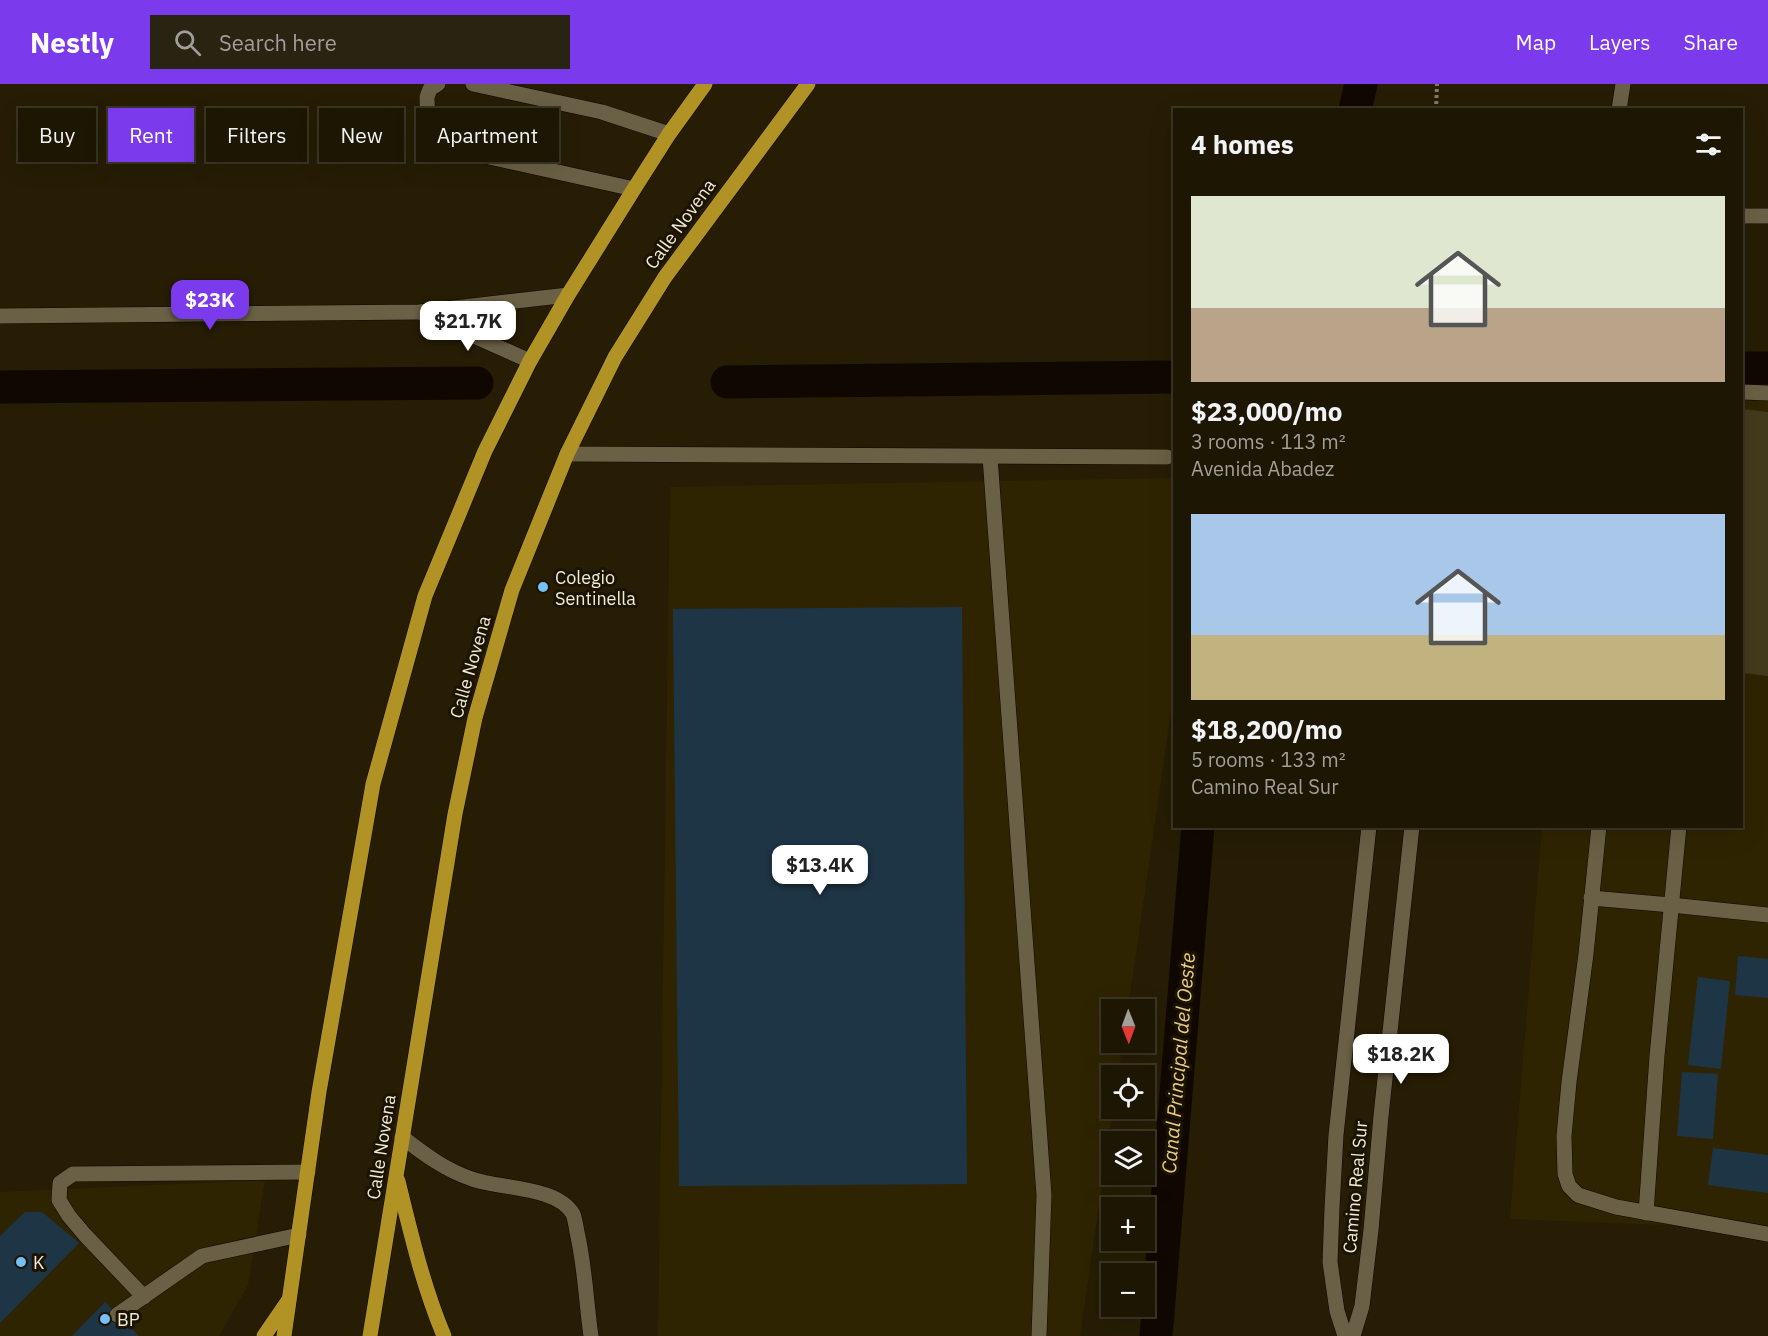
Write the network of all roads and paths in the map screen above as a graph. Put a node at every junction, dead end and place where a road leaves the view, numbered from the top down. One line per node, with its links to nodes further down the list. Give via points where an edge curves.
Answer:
1 (438, 84): 10 (street, via 427,97 428,134 433,141)
2 (473, 84): 9 (street, via 602,112)
3 (705, 84): 9 (main road)
4 (808, 84): 19 (main road, Calle Novena, via 665,277 615,357)
5 (1437, 84): 7 (path)
6 (1623, 84): 8 (street)
7 (1436, 108)
8 (1619, 108)
9 (669, 134): 10 (main road)
10 (634, 189): 13 (main road)
11 (1743, 216): 12 (street)
12 (1768, 216)
13 (568, 295): 14 (street); 16 (main road)
14 (420, 312): 15 (street); 16 (street)
15 (0, 316)
16 (530, 361): 30 (main road, via 486,451 425,596 400,685 373,784)
17 (1743, 392): 18 (street)
18 (1768, 393)
19 (567, 454): 20 (street); 29 (main road, Calle Novena, via 512,590 475,718 455,814)
20 (990, 457): 21 (street); 43 (street, via 1044,1195)
21 (1167, 458)
22 (1369, 828): 44 (street, Camino Real Sur, via 1336,1135 1332,1208 1330,1262)
23 (1412, 828): 45 (street, Camino Real Sur, via 1366,1273)
24 (1599, 828): 26 (street)
25 (1679, 828): 27 (street)
26 (1591, 898): 27 (street); 32 (street, via 1564,1136 1565,1174 1578,1195)
27 (1671, 904): 28 (street); 32 (street)
28 (1768, 915)
29 (402, 1137): 31 (main road, Calle Novena); 42 (street, via 436,1164 472,1180 534,1191 567,1208 574,1216 581,1247)
30 (308, 1172): 34 (main road); 35 (street, via 74,1174 60,1183 59,1200 69,1216)
31 (397, 1175): 40 (main road, Calle Novena); 41 (main road, via 430,1303)
32 (1646, 1213): 33 (street)
33 (1768, 1234)
34 (299, 1235): 35 (street, via 202,1256); 36 (main road)
35 (144, 1297): 37 (street)
36 (290, 1298): 38 (main road); 39 (main road)
37 (117, 1315)
38 (264, 1336)
39 (284, 1336)
40 (370, 1336)
41 (444, 1336)
42 (591, 1336)
43 (1039, 1336)
44 (1345, 1336)
45 (1353, 1336)

